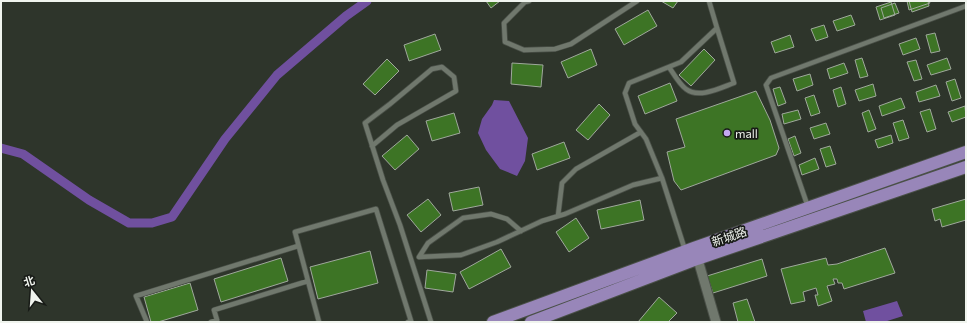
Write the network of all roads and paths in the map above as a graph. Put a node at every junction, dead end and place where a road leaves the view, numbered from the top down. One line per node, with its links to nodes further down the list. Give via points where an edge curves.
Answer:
1 (529, 1): 2 (lane, via 504,23 505,42 524,50 571,44)
2 (637, 1)
3 (710, 1): 5 (lane)
4 (966, 6): 12 (lane, via 770,78 766,85)
5 (717, 28): 6 (lane, via 681,62); 6 (lane, via 734,83 714,91 697,93 686,89)
6 (669, 67): 7 (lane, via 629,83 625,93)
7 (640, 132): 11 (lane, via 646,139); 13 (lane, via 576,170 562,183)
8 (372, 146): 8 (lane, via 365,123 432,69 442,67 454,77 456,91 397,126); 18 (lane)
9 (966, 152): 12 (main road, 新城路)
10 (966, 167): 16 (main road, 新城路)
11 (662, 178): 13 (lane, via 633,185); 16 (lane)
12 (809, 208): 16 (main road, 新城路)
13 (558, 216): 14 (lane)
14 (521, 231): 17 (lane, via 461,255); 17 (lane, via 508,219 491,214 463,218 428,242)
15 (298, 246): 19 (lane); 20 (lane, via 136,296); 23 (lane, via 295,232 376,209 411,321)
16 (692, 253): 25 (main road, 新城路); 26 (main road, 新城路); 27 (street)
17 (419, 257): 18 (lane)
18 (412, 260): 24 (lane)
19 (308, 281): 21 (lane, via 214,310 217,320); 22 (lane)
20 (147, 322)
21 (211, 322)
22 (319, 322)
23 (408, 322)
24 (431, 322)
25 (493, 322)
26 (531, 322)
27 (716, 322)

